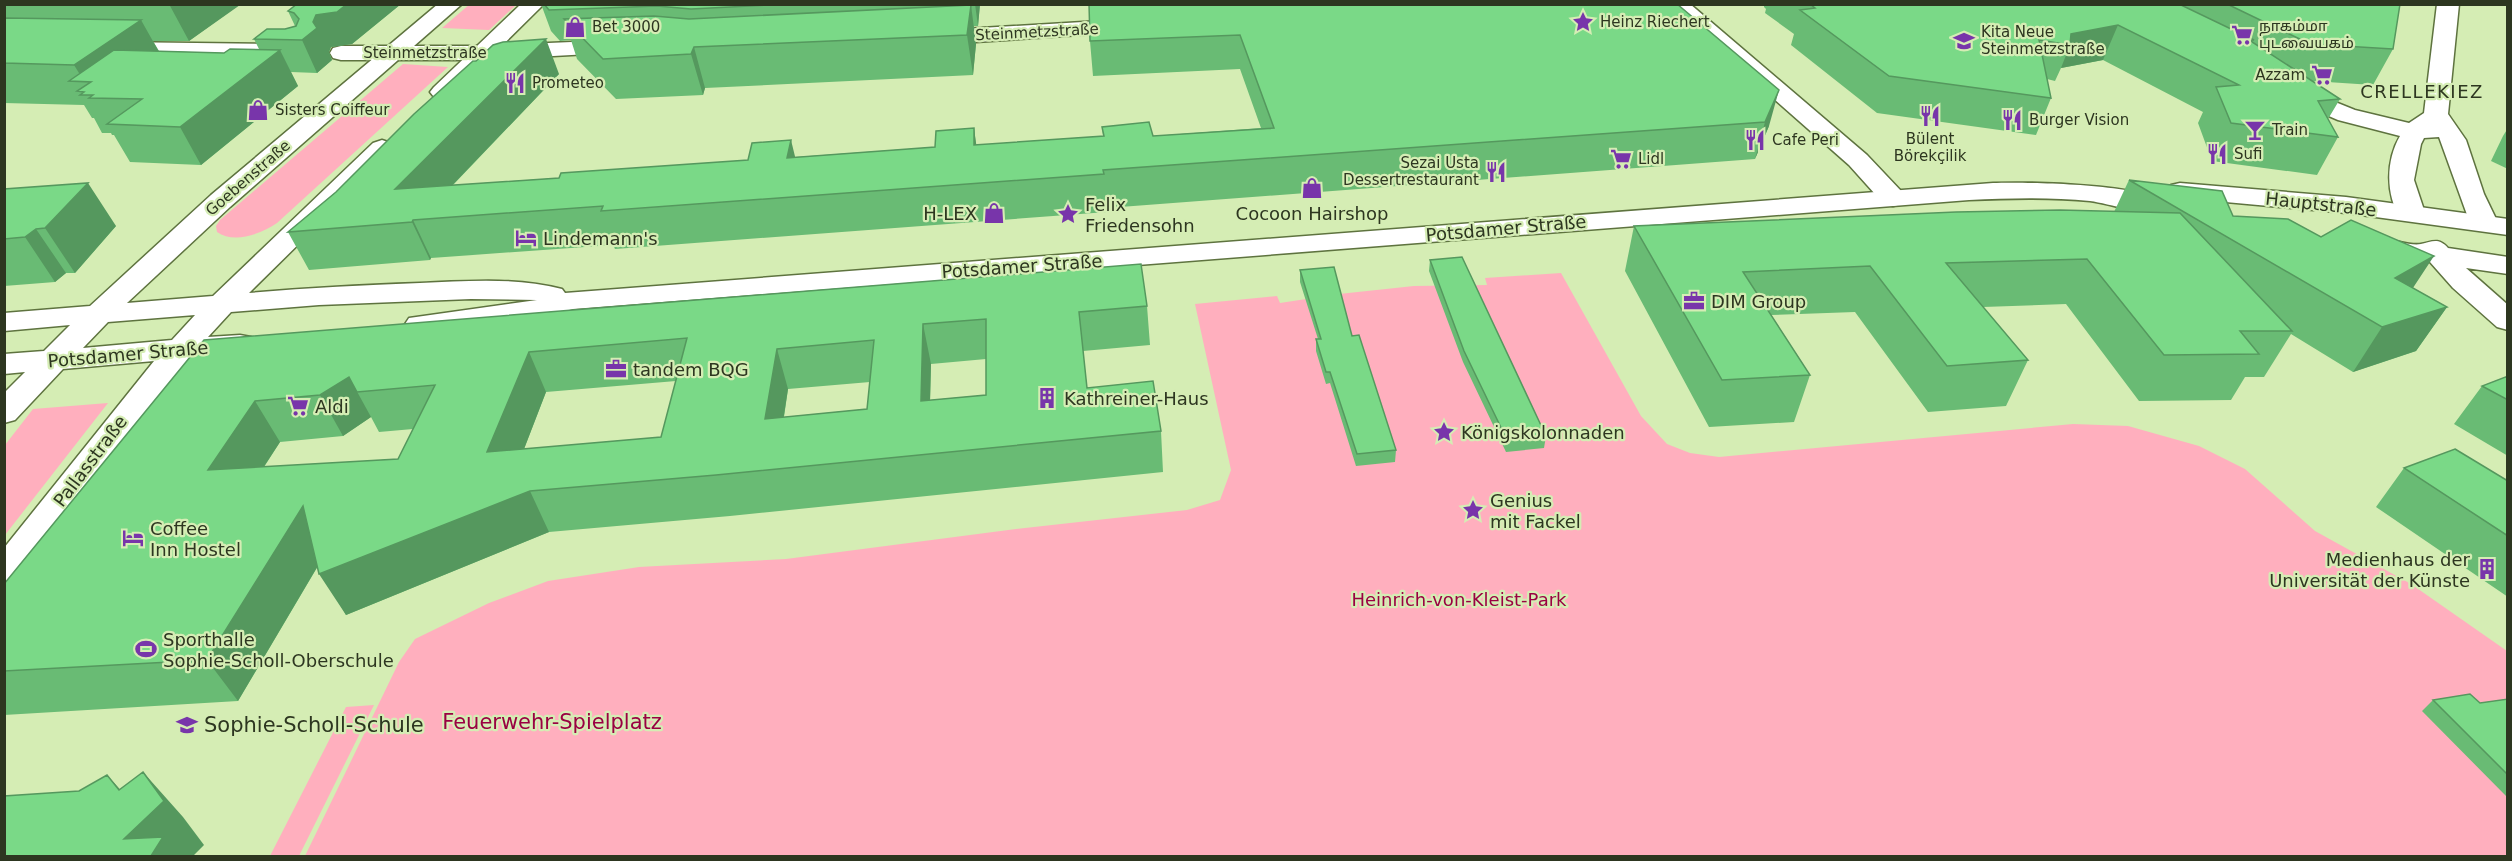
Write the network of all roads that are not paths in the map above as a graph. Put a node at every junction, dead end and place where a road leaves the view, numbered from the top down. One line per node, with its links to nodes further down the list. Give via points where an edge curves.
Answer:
1 (452, 4): 10 (main road, Goebenstraße)
2 (534, 4): 12 (main road)
3 (2448, 4): 16 (main road)
4 (1663, 5): 19 (main road, via 1858,160)
5 (1149, 25): 6 (main road, Steinmetzstraße)
6 (914, 39)
7 (643, 46): 12 (main road, Steinmetzstraße)
8 (98, 49): 9 (main road)
9 (297, 52)
10 (396, 52): 11 (main road, Steinmetzstraße); 12 (main road, Steinmetzstraße); 30 (main road, Goebenstraße, via 198,220)
11 (341, 53)
12 (482, 53): 15 (main road)
13 (2274, 82): 14 (main road)
14 (2296, 93): 16 (main road, via 2372,102); 18 (main road, via 2326,109)
15 (428, 104)
16 (2440, 122): 18 (main road, via 2418,127); 23 (main road, via 2453,140 2471,194)
17 (403, 128): 29 (main road)
18 (2415, 132): 21 (main road, via 2408,144 2401,180)
19 (1893, 198): 20 (main road, Potsdamer Straße, via 2016,191); 28 (main road, Potsdamer Straße)
20 (2134, 199): 21 (main road, Hauptstraße, via 2173,191); 22 (main road, Potsdamer Straße)
21 (2411, 213): 23 (main road, Hauptstraße); 25 (main road)
22 (2186, 216)
23 (2496, 225): 26 (main road)
24 (2360, 243): 25 (main road)
25 (2437, 255): 27 (main road); 31 (main road)
26 (2508, 255)
27 (2508, 266)
28 (571, 300): 29 (main road, Potsdamer Straße, via 536,291 471,290); 33 (main road, Potsdamer Straße, via 531,311)
29 (223, 302): 30 (main road, Potsdamer Straße); 35 (main road)
30 (101, 313): 32 (main road, Potsdamer Straße); 36 (main road, Goebenstraße)
31 (2508, 321)
32 (4, 322)
33 (394, 327)
34 (270, 340): 35 (main road, Potsdamer Straße)
35 (180, 350): 36 (main road, Potsdamer Straße); 39 (main road, Pallasstraße)
36 (54, 360): 37 (main road, Potsdamer Straße); 38 (main road)
37 (4, 364)
38 (4, 413)
39 (4, 574)

